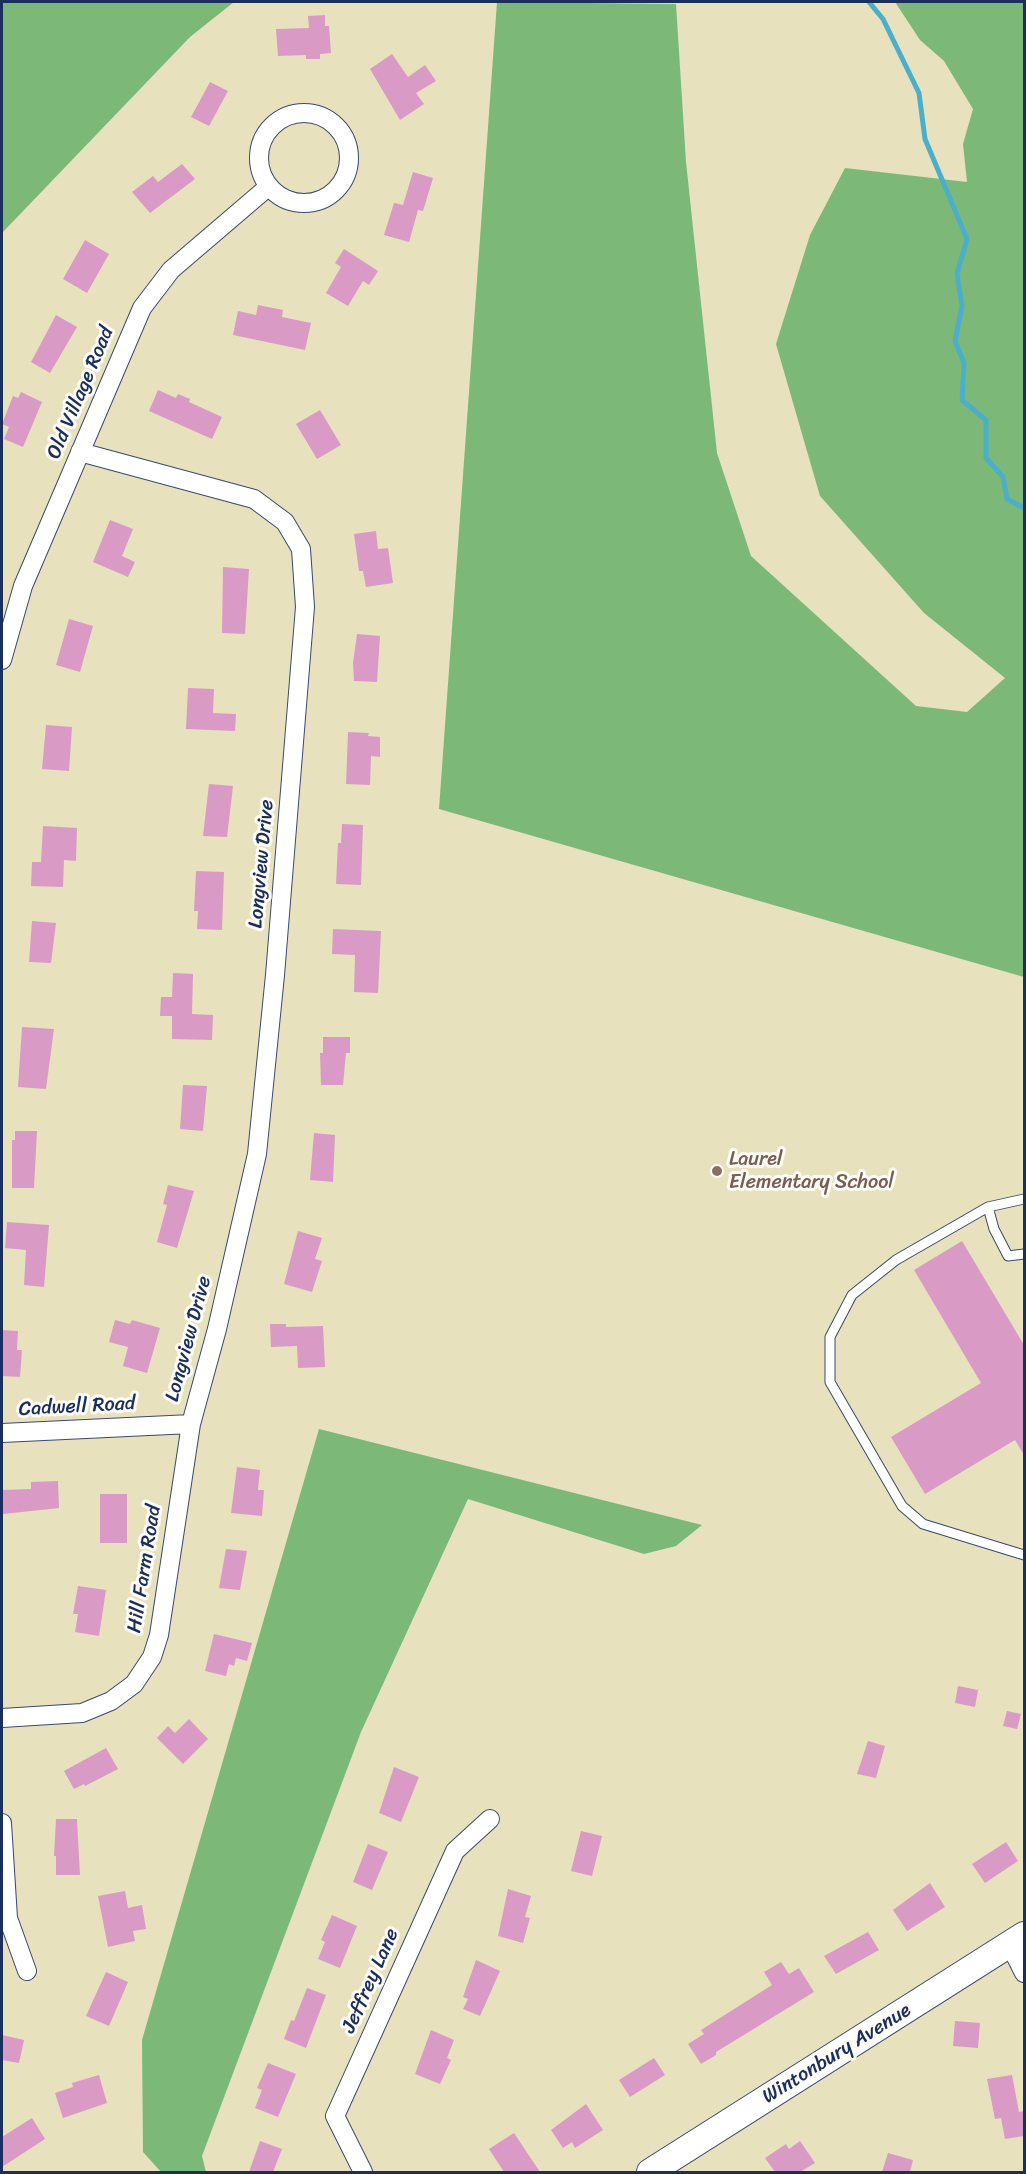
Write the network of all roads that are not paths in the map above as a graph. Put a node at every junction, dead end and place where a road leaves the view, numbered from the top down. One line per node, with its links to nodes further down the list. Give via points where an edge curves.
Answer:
1 (268, 187): 1 (street, via 260,173 258,157 269,128 296,112 320,116 338,128 346,140 349,161 343,182 333,193 321,200 292,202); 2 (street, Old Village Road, via 171,270 142,308)
2 (80, 452): 3 (street, Old Village Road, via 23,586); 7 (street, Longview Drive, via 254,499 285,522 301,549 306,607 257,1154)
3 (2, 660)
4 (1024, 1199): 5 (lane)
5 (987, 1207): 6 (lane, via 1008,1256); 9 (lane, via 896,1260 852,1295 830,1337 830,1382 902,1506 923,1524)
6 (1024, 1254)
7 (191, 1424): 8 (street, Cadwell Road); 10 (street, Hill Farm Road, via 159,1635 152,1657 134,1684 111,1701 82,1713)
8 (2, 1433)
9 (1024, 1555)
10 (2, 1718)
11 (490, 1819): 16 (street, Jeffrey Lane, via 454,1851 335,2116)
12 (2, 1823): 14 (street, via 8,1918)
13 (1017, 1940): 15 (street); 17 (street, Wintonbury Avenue)
14 (27, 1971)
15 (1024, 1973)
16 (363, 2172)
17 (650, 2172)

